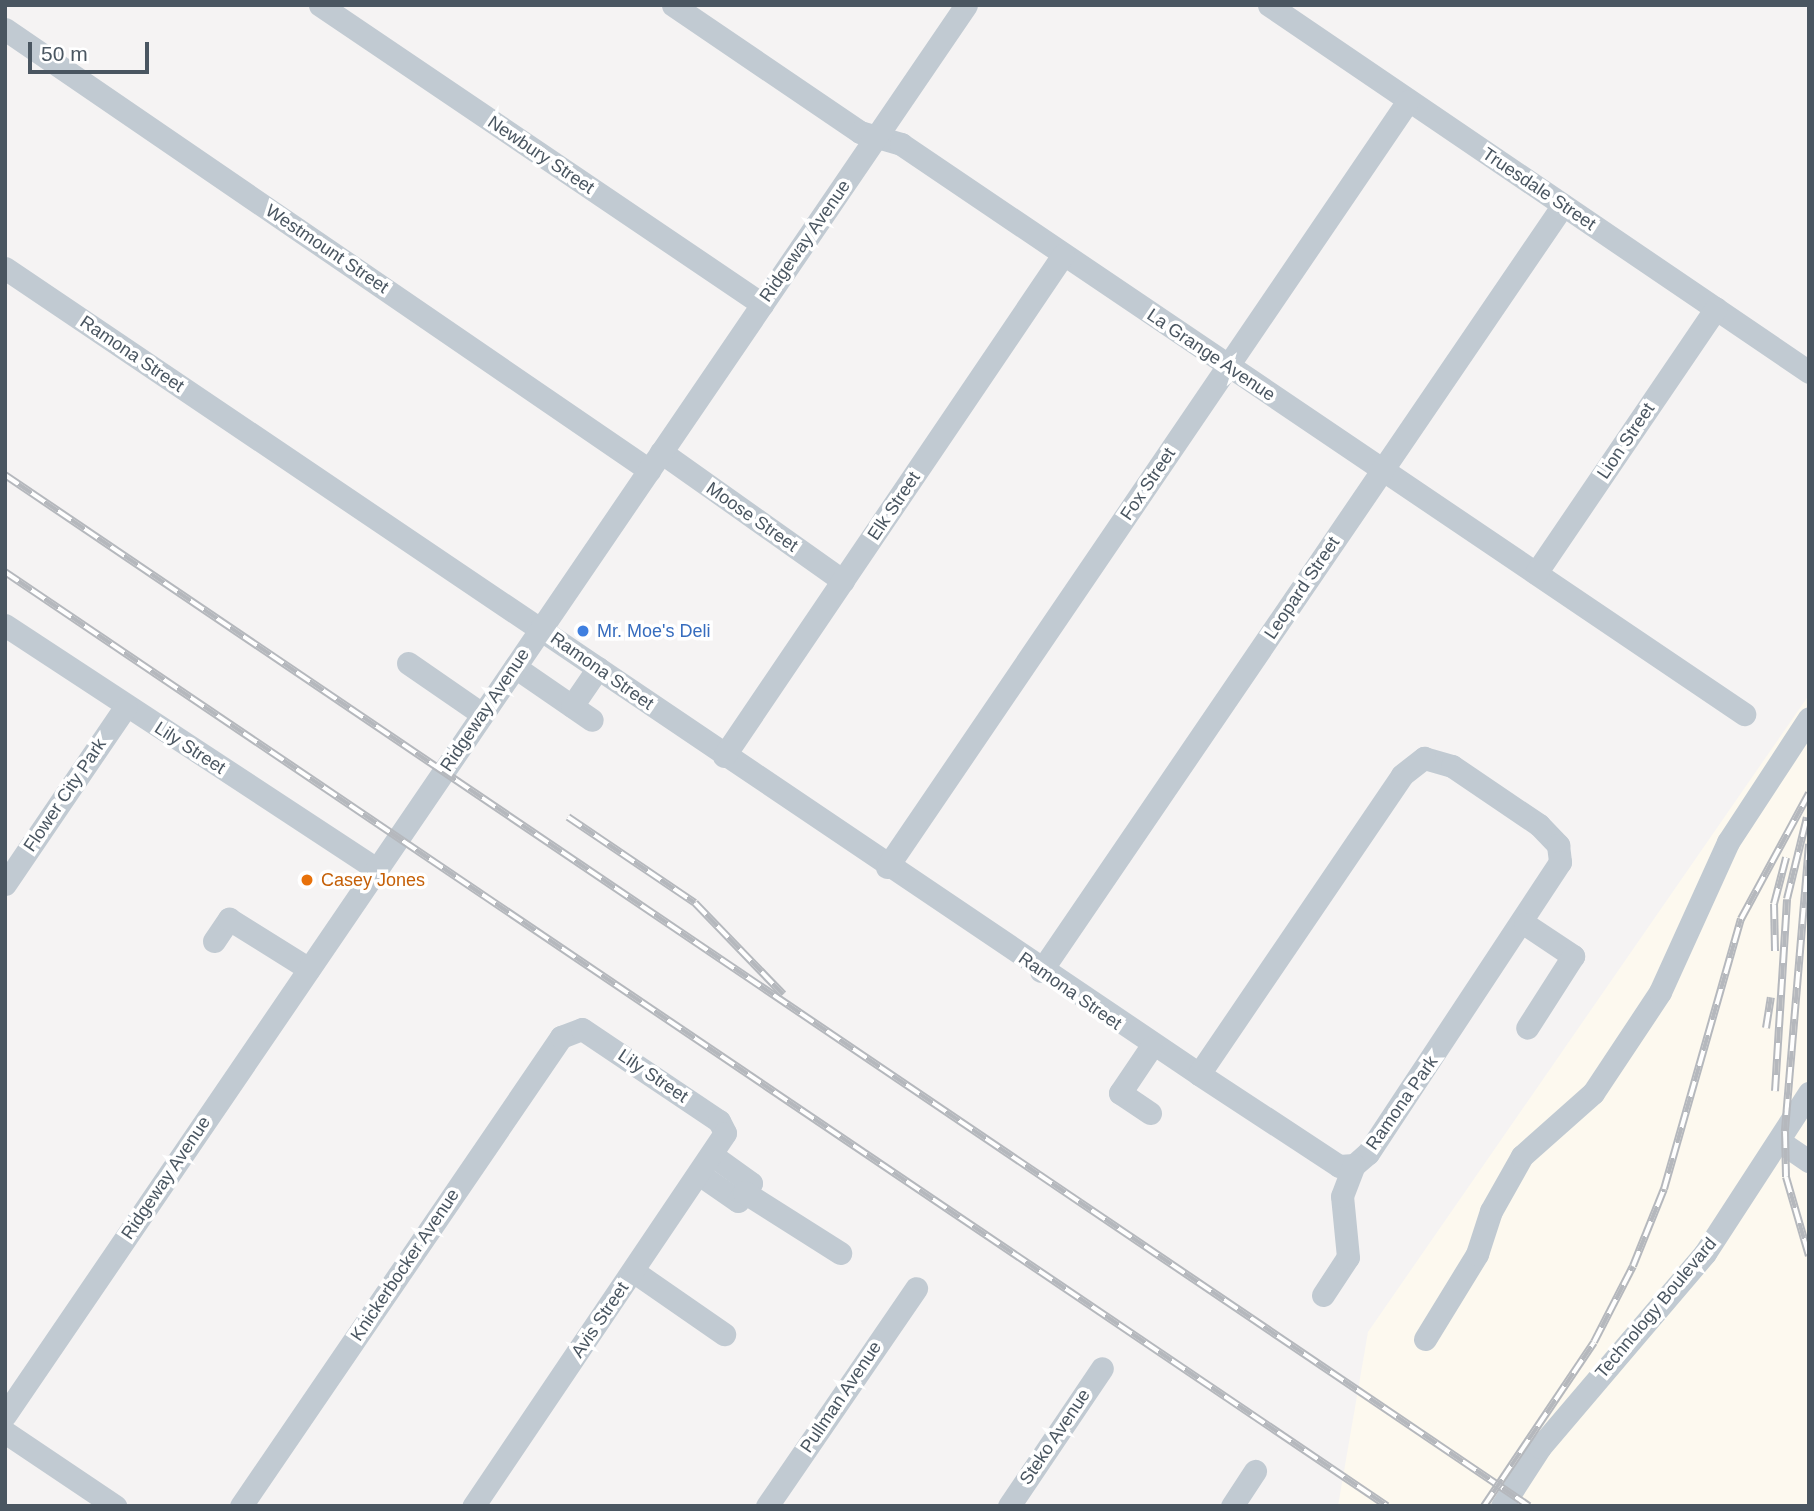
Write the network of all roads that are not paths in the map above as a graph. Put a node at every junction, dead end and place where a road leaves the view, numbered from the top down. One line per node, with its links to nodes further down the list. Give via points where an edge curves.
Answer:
1 (320, 5): 11 (street, Newbury Street)
2 (673, 5): 7 (street, La Grange Avenue)
3 (966, 5): 7 (street, Ridgeway Avenue)
4 (1277, 7): 6 (street, Truesdale Street)
5 (5, 29): 15 (street, Westmount Street)
6 (1408, 101): 8 (street, Truesdale Street); 13 (street, Fox Street)
7 (877, 137): 9 (street, La Grange Avenue, via 901,144); 11 (street, Ridgeway Avenue)
8 (1563, 205): 12 (street, Truesdale Street); 16 (street, Leopard Street)
9 (1063, 255): 13 (street, La Grange Avenue); 18 (street, Elk Street)
10 (5, 268): 20 (street, Ramona Street)
11 (762, 304): 15 (street, Ridgeway Avenue)
12 (1716, 308): 14 (street, Truesdale Street); 17 (street, Lion Street)
13 (1228, 366): 16 (street, La Grange Avenue); 31 (street, Fox Street)
14 (1809, 372)
15 (655, 461): 18 (street, Moose Street); 20 (street, Ridgeway Avenue)
16 (1382, 470): 17 (street, La Grange Avenue); 37 (street, Leopard Street)
17 (1536, 573): 27 (street, La Grange Avenue)
18 (843, 581): 30 (street, Elk Street)
19 (5, 625): 24 (street, Lily Street)
20 (541, 628): 22 (street, Ridgeway Avenue); 23 (street, Ramona Street)
21 (408, 663): 26 (street)
22 (515, 667): 25 (street); 26 (street, Ridgeway Avenue)
23 (598, 668): 25 (street); 30 (street, Ramona Street)
24 (126, 706): 32 (street, Lily Street); 33 (street, Flower City Park)
25 (572, 706): 29 (street)
26 (482, 714): 32 (street, Ridgeway Avenue)
27 (1744, 714)
28 (1809, 718): 54 (street, via 1728,842 1660,992 1592,1093 1522,1156 1491,1211 1477,1254)
29 (592, 720)
30 (724, 756): 31 (street, Ramona Street)
31 (887, 867): 37 (street, Ramona Street)
32 (377, 869): 36 (street, Ridgeway Avenue)
33 (5, 884)
34 (1525, 923): 39 (street, via 1573,956); 41 (street, Ramona Park, via 1560,862 1553,837 1452,766 1433,758 1416,762); 48 (street, Ramona Park)
35 (214, 941): 36 (street, via 229,919)
36 (309, 969): 56 (street, Ridgeway Avenue)
37 (1041, 971): 40 (street, Ramona Street)
38 (574, 1028): 44 (street, Lily Street, via 587,1031 719,1121); 60 (street, Knickerbocker Avenue, via 561,1037)
39 (1527, 1028)
40 (1151, 1047): 41 (street, Ramona Street); 43 (street, via 1120,1093)
41 (1199, 1074): 48 (street, Ramona Park, via 1333,1164)
42 (1809, 1093): 45 (street, Technology Boulevard)
43 (1150, 1113)
44 (724, 1133): 47 (street, Avis Street)
45 (1779, 1141): 46 (street); 65 (street, Technology Boulevard, via 1705,1253 1540,1447)
46 (1809, 1161)
47 (706, 1165): 49 (street, via 738,1201 744,1192); 50 (street, Avis Street)
48 (1354, 1165): 52 (street, via 1342,1196 1348,1258)
49 (840, 1254)
50 (633, 1271): 53 (street); 61 (street, Avis Street)
51 (916, 1288): 62 (street, Pullman Avenue)
52 (1323, 1295)
53 (724, 1334)
54 (1425, 1339)
55 (1102, 1368): 63 (street, Steko Avenue)
56 (5, 1415)
57 (5, 1432): 59 (street)
58 (1255, 1471): 64 (street)
59 (115, 1506)
60 (241, 1506)
61 (473, 1506)
62 (767, 1506)
63 (1009, 1506)
64 (1232, 1506)
65 (1502, 1506)

